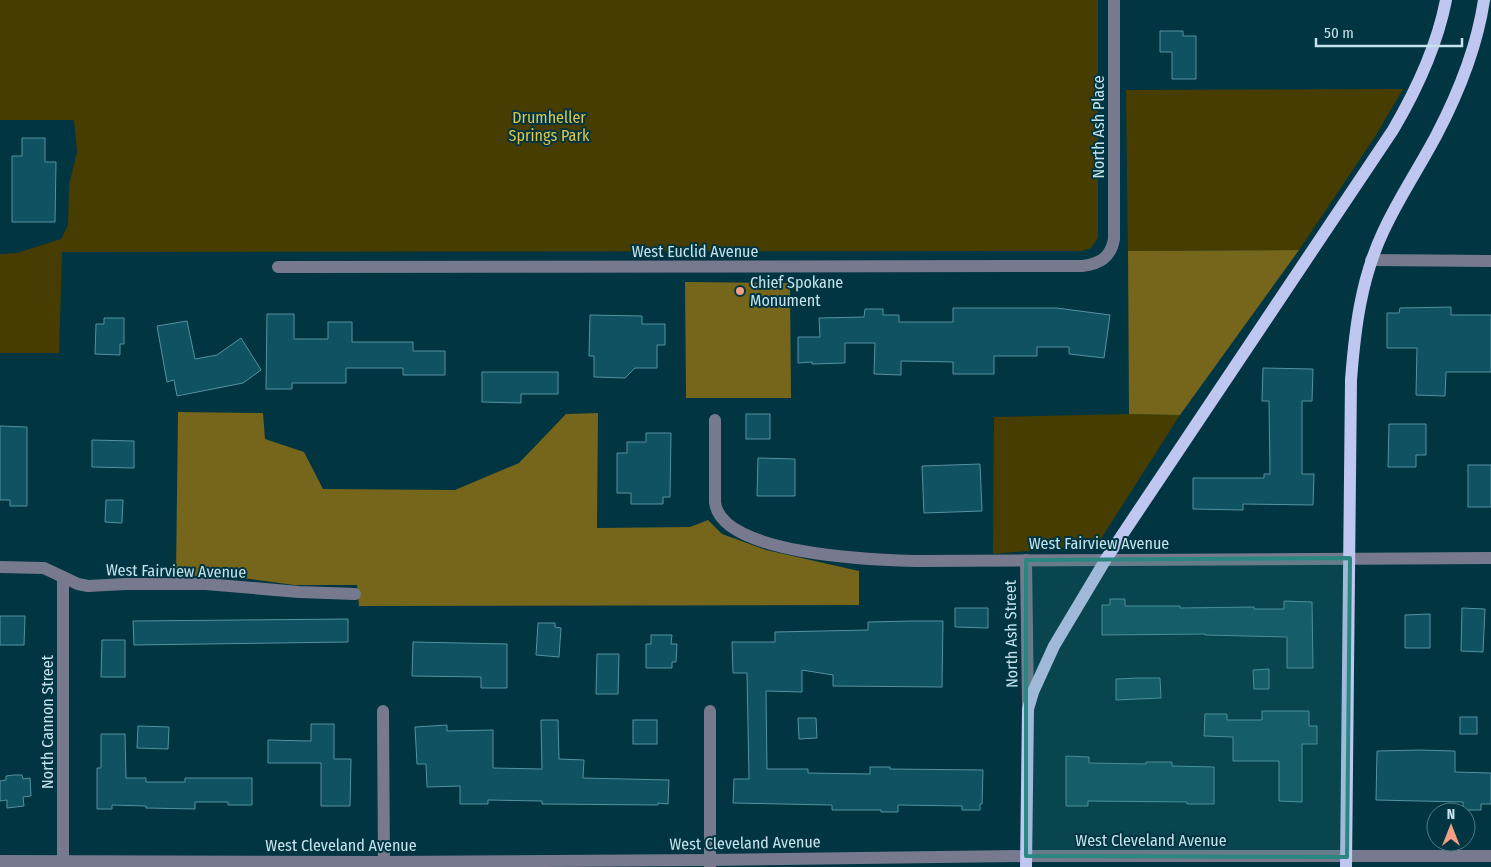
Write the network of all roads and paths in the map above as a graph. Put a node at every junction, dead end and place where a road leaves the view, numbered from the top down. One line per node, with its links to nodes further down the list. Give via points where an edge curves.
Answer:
1 (1114, 0): 4 (street, North Ash Place, via 1114,238)
2 (1446, 0): 11 (main road, via 1422,75 1393,130)
3 (1484, 0): 5 (main road, via 1454,98)
4 (1109, 254): 7 (street, West Euclid Avenue, via 1097,263 1082,266)
5 (1371, 260): 6 (street); 9 (main road, via 1358,305 1352,362)
6 (1491, 261)
7 (278, 267)
8 (715, 420): 12 (street, West Fairview Avenue, via 716,506 731,527 763,541 827,555 897,560)
9 (1350, 558): 10 (street, West Fairview Avenue); 11 (street, West Fairview Avenue); 22 (main road)
10 (1491, 558)
11 (1106, 559): 12 (street, West Fairview Avenue); 16 (main road, via 1054,646)
12 (1026, 560): 16 (street, North Ash Street)
13 (0, 567): 14 (street, West Fairview Avenue, via 39,567)
14 (63, 576): 15 (street, West Fairview Avenue, via 88,586 206,584); 23 (street, North Cannon Street)
15 (355, 594)
16 (1028, 708): 21 (main road)
17 (710, 711): 25 (street)
18 (383, 712): 24 (street)
19 (1491, 856): 22 (street, West Cleveland Avenue)
20 (0, 861): 23 (street, West Cleveland Avenue)
21 (1026, 862): 22 (street, West Cleveland Avenue); 25 (street, West Cleveland Avenue)
22 (1346, 862)
23 (63, 864): 24 (street, West Cleveland Avenue)
24 (384, 864): 25 (street, West Cleveland Avenue)
25 (710, 864)

